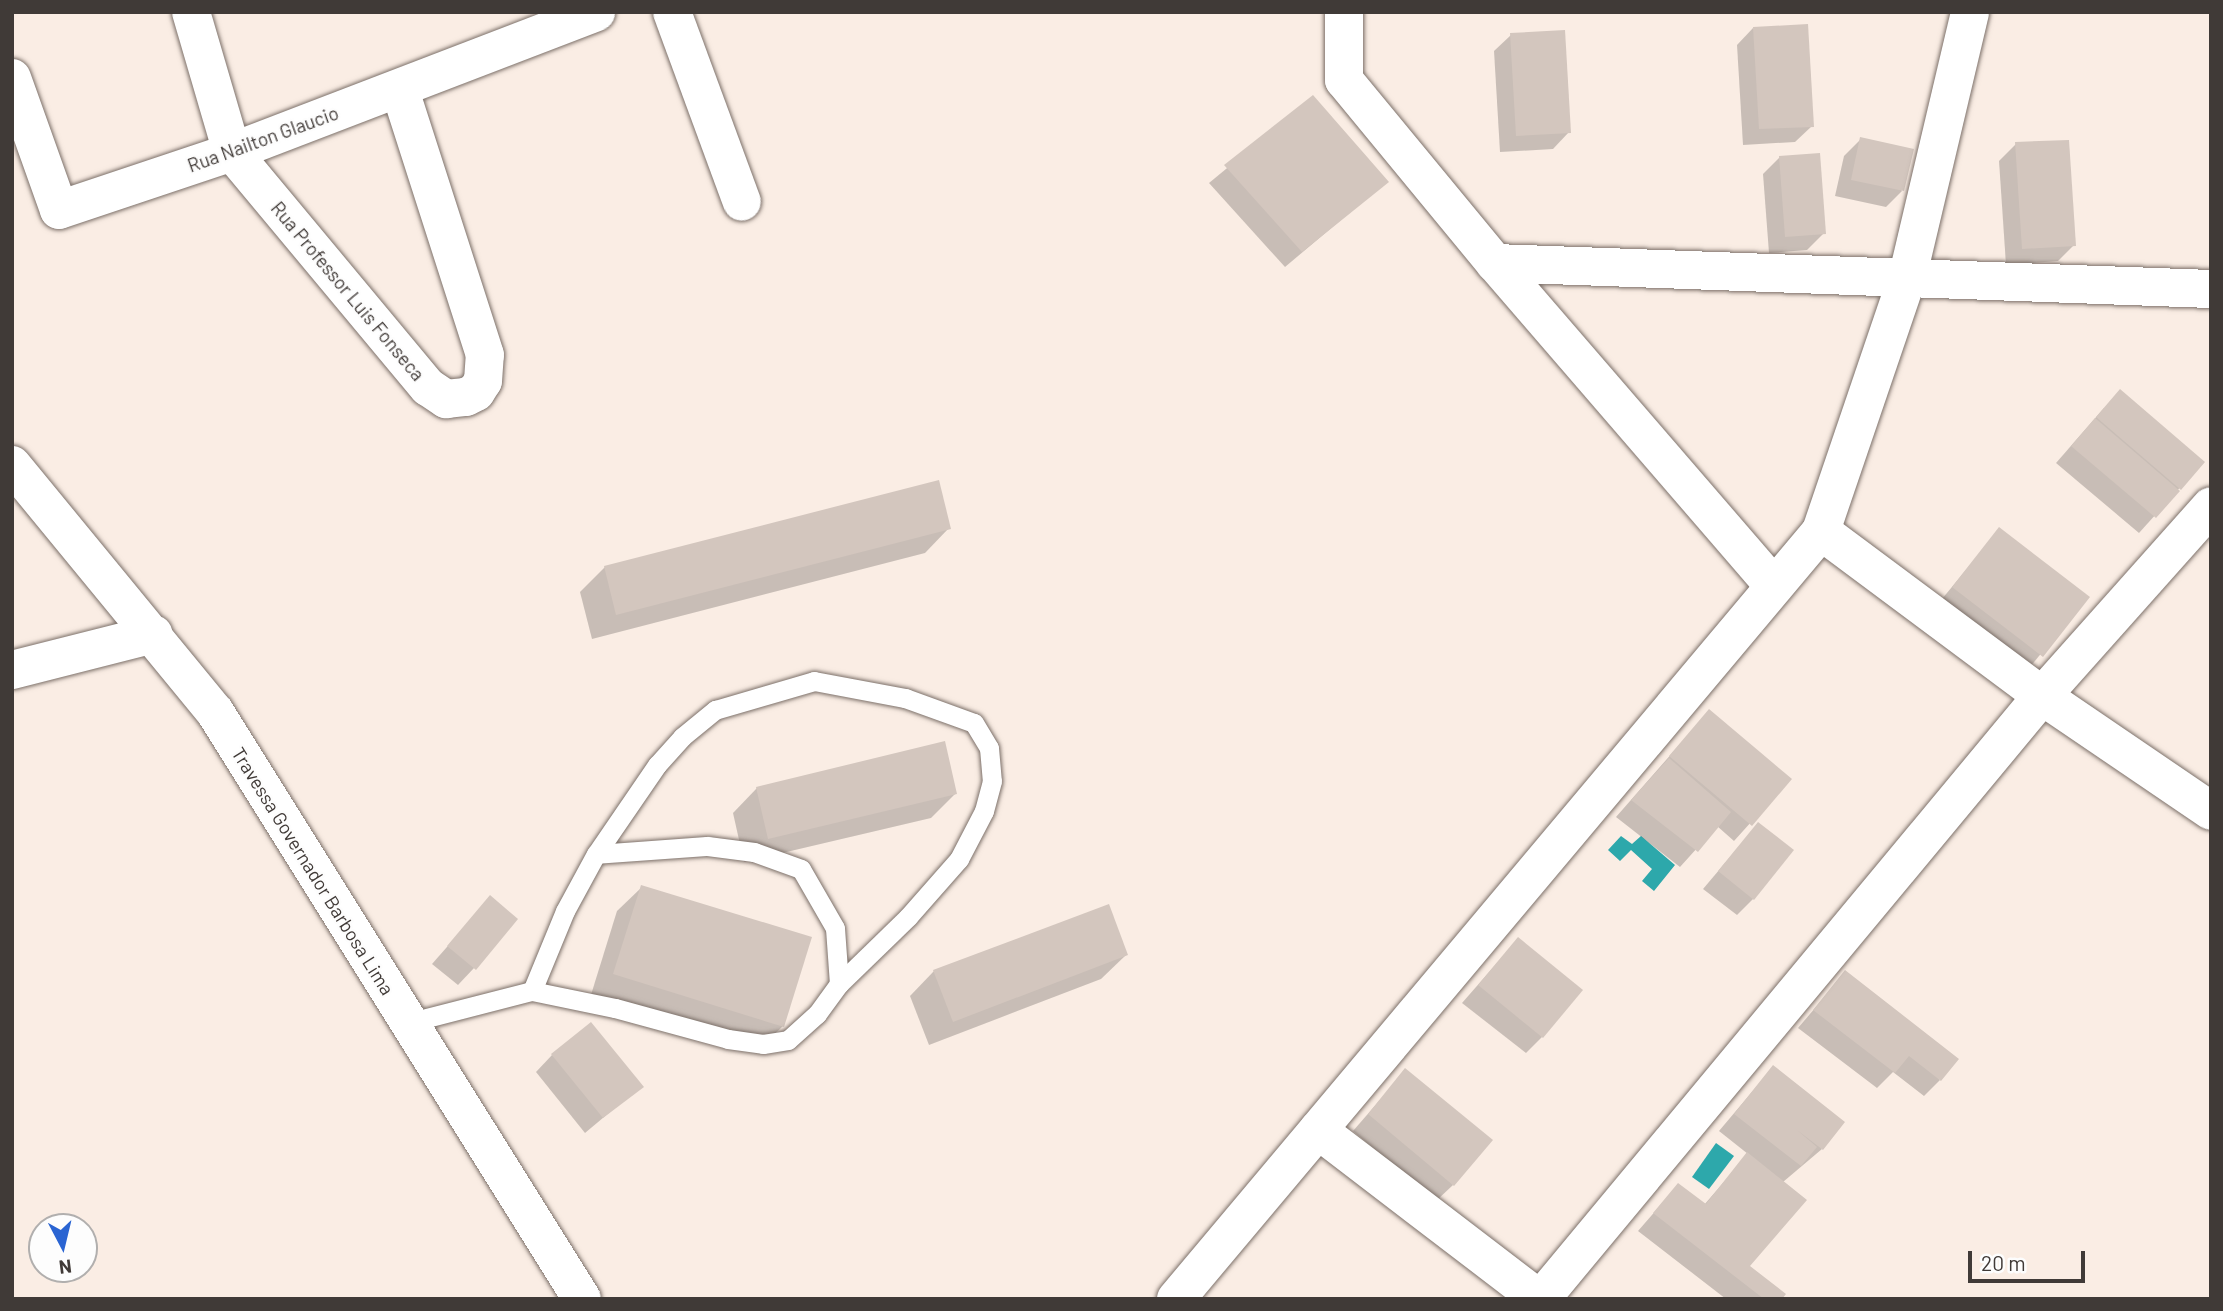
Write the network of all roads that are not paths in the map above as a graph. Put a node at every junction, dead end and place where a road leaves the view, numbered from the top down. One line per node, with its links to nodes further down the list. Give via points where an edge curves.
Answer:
1 (191, 12): 9 (street, Rua Professor Luis Fonseca)
2 (596, 12): 7 (street, Rua Nailton Glaucio)
3 (672, 12): 10 (street)
4 (1344, 12): 11 (street, via 1344,80)
5 (1970, 12): 12 (street)
6 (12, 78): 8 (street, Rua Nailton Glaucio)
7 (400, 90): 9 (street, Rua Nailton Glaucio); 9 (street, Rua Professor Luis Fonseca, via 485,355 484,381 466,397 446,398 428,387)
8 (24, 150): 9 (street, Rua Nailton Glaucio, via 59,210)
9 (232, 152)
10 (742, 202)
11 (1495, 262): 12 (street); 17 (street)
12 (1907, 279): 13 (street); 16 (street)
13 (2211, 289)
14 (12, 465): 18 (street, Travessa Governador Barbosa Lima)
15 (2211, 506): 20 (street)
16 (1821, 531): 17 (street); 20 (street)
17 (1774, 586): 26 (street)
18 (154, 634): 19 (street); 25 (street, Travessa Governador Barbosa Lima, via 215,712)
19 (12, 670)
20 (2042, 696): 21 (street); 29 (street)
21 (2211, 811)
22 (596, 854): 23 (lane, via 707,846 754,852 802,869 835,928); 23 (lane, via 657,765 715,710 814,681 905,698 974,723 989,748 992,781 984,811 958,859); 24 (lane, via 565,911)
23 (839, 984): 24 (lane, via 817,1014 788,1040 763,1044)
24 (532, 991): 25 (lane)
25 (407, 1023): 27 (street, Travessa Governador Barbosa Lima)
26 (1318, 1130): 28 (street); 29 (street)
27 (582, 1299)
28 (1176, 1299)
29 (1540, 1299)

